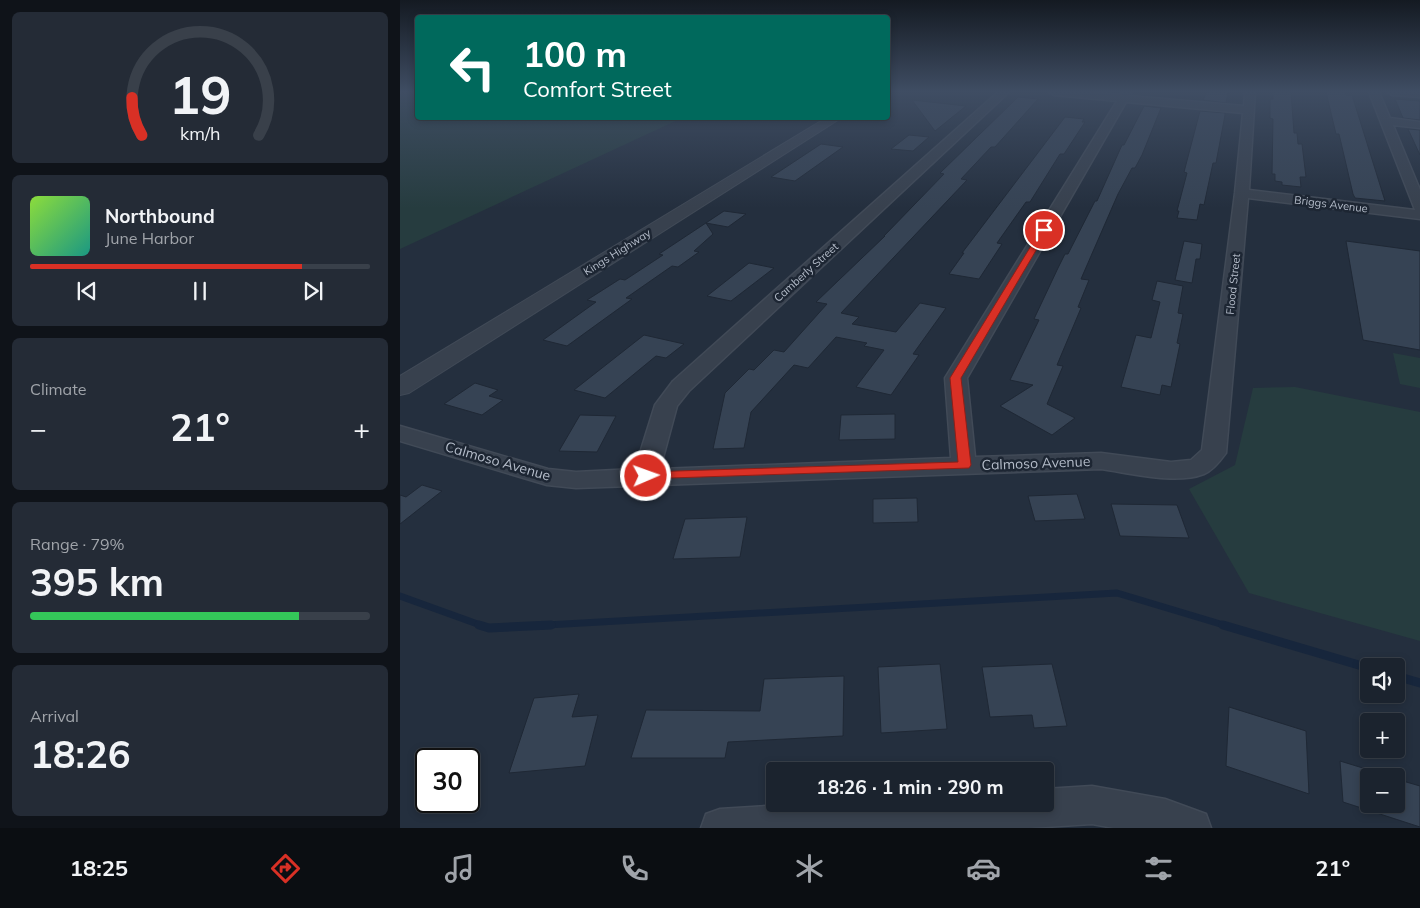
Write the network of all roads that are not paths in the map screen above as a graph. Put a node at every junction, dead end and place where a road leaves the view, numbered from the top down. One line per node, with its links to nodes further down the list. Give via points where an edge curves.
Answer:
1 (814, 131): 11 (street, Kings Highway)
2 (962, 131): 15 (street, Camberly Street, via 681,386 666,405)
3 (1104, 131): 13 (street, via 956,378)
4 (1247, 131): 8 (street, Flood Street)
5 (1390, 131): 6 (street)
6 (1403, 161): 7 (street); 9 (street)
7 (1420, 163)
8 (1242, 193): 10 (street, Briggs Avenue); 14 (street, Flood Street, via 1214,453)
9 (1420, 207)
10 (1420, 215)
11 (400, 387)
12 (400, 432): 15 (street, Calmoso Avenue, via 547,477 576,480)
13 (964, 465): 14 (street, Calmoso Avenue, via 1101,461 1172,470); 15 (street, Calmoso Avenue)
14 (1198, 468)
15 (646, 476)
16 (720, 828): 17 (street, via 1092,805 1165,818)
17 (1192, 828)

